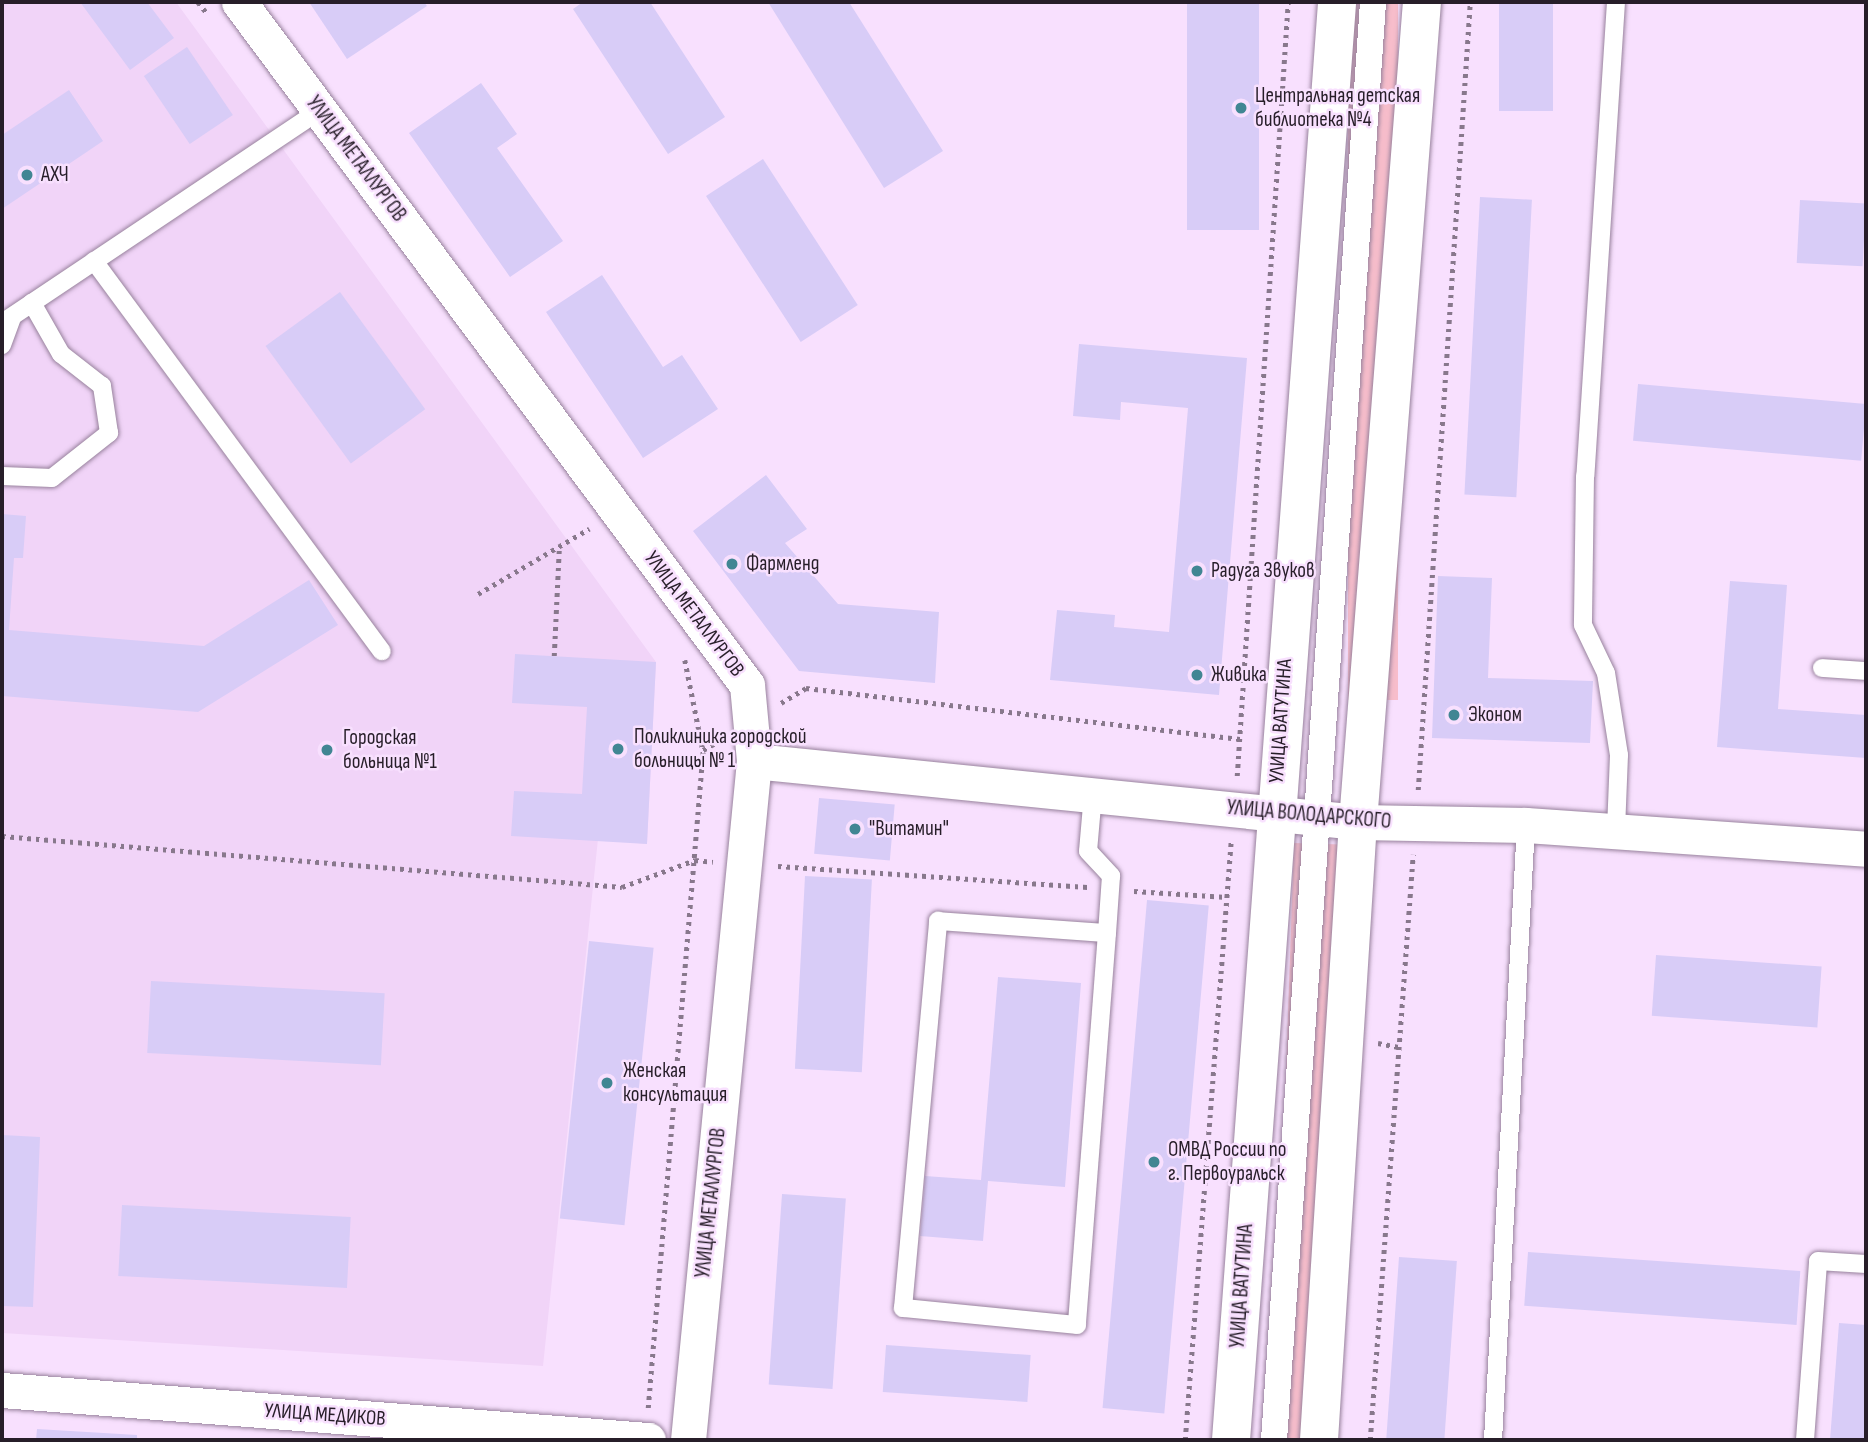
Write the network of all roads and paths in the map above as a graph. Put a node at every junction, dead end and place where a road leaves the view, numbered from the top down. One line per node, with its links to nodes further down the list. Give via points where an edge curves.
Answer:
1 (198, 2): 8 (path)
2 (1288, 2): 26 (path)
3 (1337, 2): 31 (street, УЛИЦА ВАТУТИНА)
4 (1373, 2): 32 (street)
5 (1422, 2): 33 (street)
6 (1470, 2): 34 (path)
7 (1616, 2): 36 (lane, via 1585,476 1583,625 1606,673 1619,755)
8 (227, 12): 9 (street, УЛИЦА МЕТАЛЛУРГОВ)
9 (320, 110): 10 (lane); 25 (street, УЛИЦА МЕТАЛЛУРГОВ, via 747,685)
10 (94, 261): 11 (lane); 21 (lane)
11 (32, 303): 12 (lane); 14 (lane, via 61,354 102,386 109,433 52,478)
12 (7, 320): 13 (lane)
13 (2, 345)
14 (2, 475)
15 (583, 516): 16 (path)
16 (592, 527): 17 (path); 18 (path)
17 (600, 539)
18 (559, 547): 19 (path); 22 (path)
19 (478, 594)
20 (683, 650): 27 (path)
21 (382, 651)
22 (554, 656)
23 (1822, 668): 24 (lane)
24 (1866, 671)
25 (750, 722): 26 (path, via 806,688); 27 (path); 28 (street, УЛИЦА МЕТАЛЛУРГОВ)
26 (1240, 739): 30 (path)
27 (704, 750): 39 (path)
28 (754, 761): 29 (street, УЛИЦА ВОЛОДАРСКОГО); 40 (street, УЛИЦА МЕТАЛЛУРГОВ)
29 (1093, 794): 30 (street, УЛИЦА ВОЛОДАРСКОГО); 41 (lane, via 1088,851 1111,876)
30 (1234, 808): 31 (street, УЛИЦА ВОЛОДАРСКОГО); 42 (path)
31 (1274, 813): 32 (street, УЛИЦА ВОЛОДАРСКОГО); 49 (street, УЛИЦА ВАТУТИНА)
32 (1316, 817): 33 (street, УЛИЦА ВОЛОДАРСКОГО); 50 (street)
33 (1358, 822): 34 (street, УЛИЦА ВОЛОДАРСКОГО); 51 (street)
34 (1416, 822): 35 (street, УЛИЦА ВОЛОДАРСКОГО); 52 (path)
35 (1526, 825): 36 (street, УЛИЦА ВОЛОДАРСКОГО); 53 (lane)
36 (1616, 831): 38 (street, УЛИЦА ВОЛОДАРСКОГО)
37 (2, 836): 39 (path, via 622,887)
38 (1866, 849)
39 (695, 860): 40 (path); 46 (path)
40 (744, 864): 41 (path); 47 (street, УЛИЦА МЕТАЛЛУРГОВ)
41 (1110, 889): 42 (path); 43 (lane)
42 (1227, 897): 48 (path)
43 (1107, 933): 43 (lane, via 1077,1325 903,1308 938,921)
44 (1866, 1264): 54 (lane, via 1818,1261)
45 (2, 1390): 46 (street, УЛИЦА МЕДИКОВ)
46 (647, 1440)
47 (688, 1440)
48 (1185, 1440)
49 (1231, 1440)
50 (1274, 1440)
51 (1319, 1440)
52 (1370, 1440)
53 (1493, 1440)
54 (1805, 1440)

